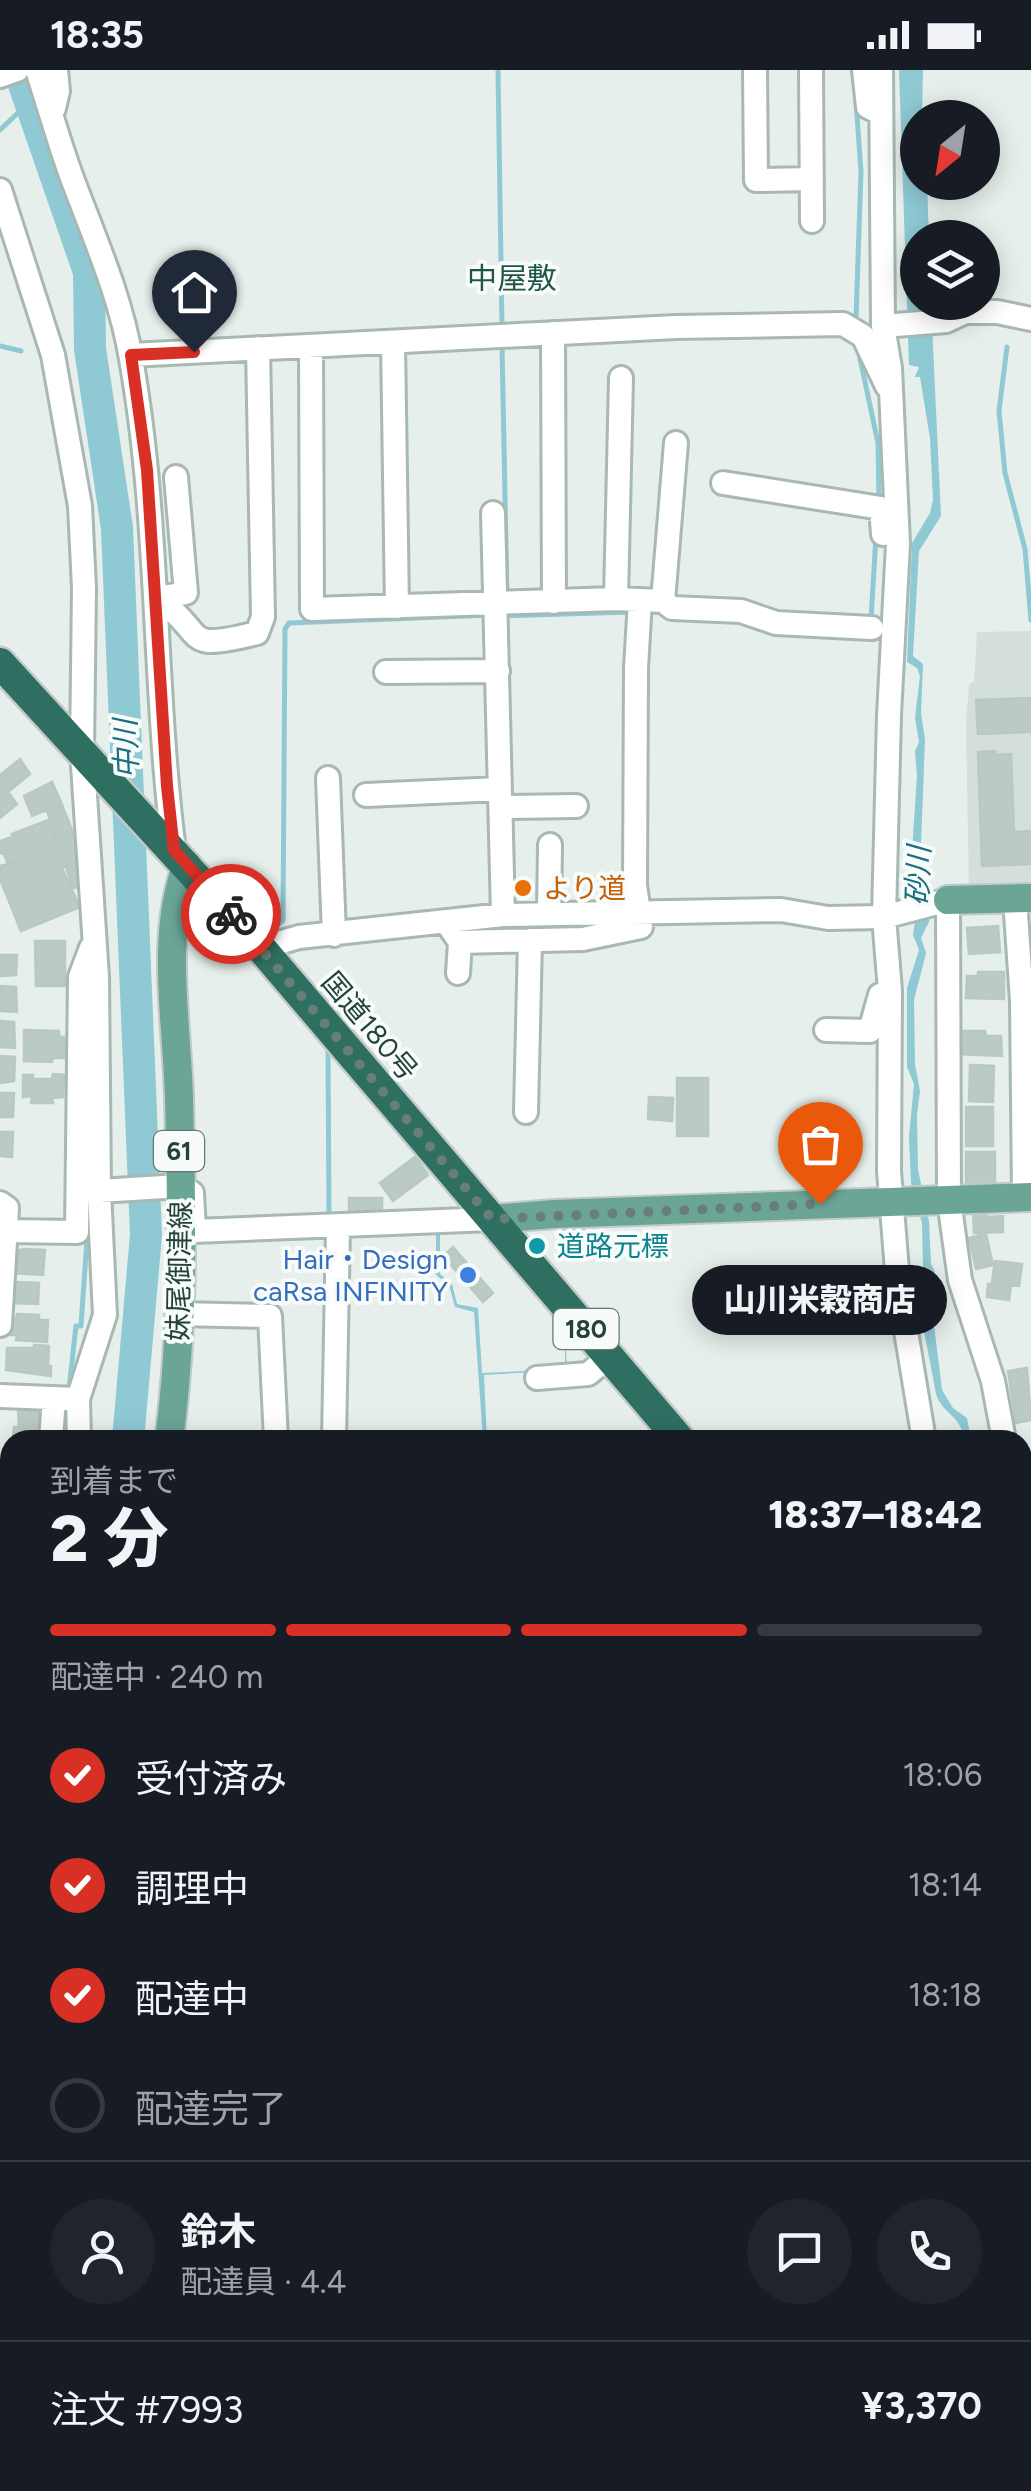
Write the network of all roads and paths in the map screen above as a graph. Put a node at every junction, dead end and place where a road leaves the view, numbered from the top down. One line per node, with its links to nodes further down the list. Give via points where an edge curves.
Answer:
1 (17, 70): 8 (street)
2 (37, 70): 10 (street)
3 (56, 70): 10 (street)
4 (754, 70): 11 (street, via 756,180)
5 (810, 70): 11 (street)
6 (864, 70): 9 (street, via 868,107)
7 (881, 70): 9 (street)
8 (0, 76)
9 (882, 114): 17 (street)
10 (52, 116): 22 (street)
11 (812, 179): 14 (street)
12 (0, 190): 15 (street)
13 (0, 216): 15 (street)
14 (812, 221)
15 (18, 244): 40 (street, via 52,355 80,506)
16 (1031, 319): 17 (street, via 965,312 940,322)
17 (887, 326): 24 (street)
18 (553, 333): 19 (street); 24 (street, via 844,324 863,336); 31 (street)
19 (393, 342): 20 (street); 33 (street)
20 (311, 346): 21 (street); 33 (street, via 312,609)
21 (258, 348): 22 (street); 30 (street, via 257,633 202,642)
22 (131, 355): 30 (street)
23 (621, 378): 32 (street)
24 (890, 389): 29 (street, via 898,544)
25 (676, 443): 32 (street)
26 (176, 477): 30 (street, via 186,593)
27 (723, 482): 29 (street, via 880,508)
28 (493, 513): 34 (street)
29 (892, 586): 35 (street); 39 (street)
30 (157, 598): 46 (street)
31 (554, 602): 32 (street); 34 (street)
32 (639, 606): 35 (street); 49 (street, via 635,885)
33 (397, 607): 34 (street)
34 (501, 609): 37 (street)
35 (872, 628): 39 (street)
36 (0, 664): 40 (highway, 国道180号 / 180)
37 (498, 670): 38 (street); 43 (street)
38 (386, 672)
39 (889, 715): 52 (street)
40 (82, 750): 46 (highway, 国道180号 / 180); 55 (street)
41 (328, 778): 54 (street)
42 (366, 795): 43 (street)
43 (500, 798): 44 (street); 50 (street)
44 (576, 806)
45 (550, 844): 51 (street)
46 (175, 851): 58 (highway, 国道180号 / 180); 63 (main road, 妹尾御津線 / 61)
47 (1023, 899): 48 (main road); 65 (street)
48 (945, 902): 52 (street); 66 (street)
49 (641, 912): 51 (street); 52 (street); 56 (street, via 641,927)
50 (503, 914): 51 (street); 53 (street)
51 (549, 914)
52 (888, 917): 59 (street)
53 (446, 922): 54 (street); 57 (street)
54 (334, 935): 58 (street)
55 (94, 940): 64 (street); 71 (street, via 80,977 78,1232)
56 (530, 940): 57 (street); 62 (street)
57 (460, 942): 60 (street)
58 (261, 948): 69 (highway, 国道180号 / 180)
59 (886, 950): 61 (street, via 870,1031); 68 (street)
60 (458, 974)
61 (826, 1030)
62 (526, 1112)
63 (176, 1186): 64 (street); 70 (street, via 192,1193 194,1231); 72 (main road, 妹尾御津線 / 61)
64 (101, 1190): 78 (street, via 105,1315)
65 (1027, 1197): 66 (main road)
66 (946, 1200): 68 (main road); 86 (street, via 960,1280)
67 (0, 1202): 71 (street, via 7,1208)
68 (894, 1202): 69 (main road); 85 (street, via 898,1283)
69 (492, 1219): 70 (street); 74 (highway, 国道180号 / 180)
70 (332, 1228): 83 (street)
71 (7, 1231): 73 (street)
72 (179, 1314): 81 (main road, 妹尾御津線 / 61); 82 (street, via 270,1316)
73 (0, 1324)
74 (609, 1357): 75 (street, via 588,1374); 84 (highway, 国道180号 / 180)
75 (537, 1378)
76 (0, 1396): 77 (street)
77 (54, 1398): 78 (street); 79 (street)
78 (78, 1399): 80 (street)
79 (52, 1430)
80 (79, 1430)
81 (171, 1430)
82 (276, 1430)
83 (334, 1430)
84 (671, 1430)
85 (920, 1430)
86 (1002, 1430)

